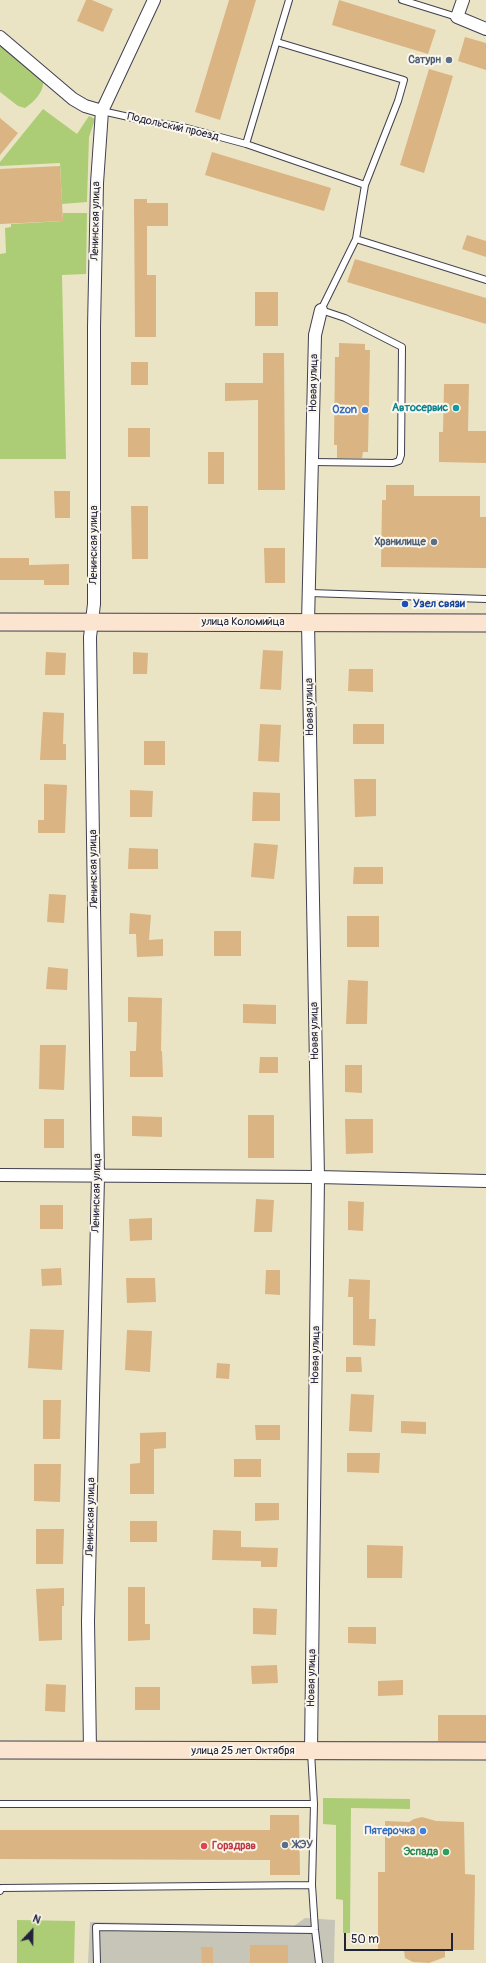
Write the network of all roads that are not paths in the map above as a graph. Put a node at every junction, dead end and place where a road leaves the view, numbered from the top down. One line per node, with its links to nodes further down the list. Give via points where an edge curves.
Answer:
1 (154, 0): 9 (street, Ленинская улица)
2 (289, 0): 8 (lane)
3 (402, 0): 5 (lane)
4 (463, 0): 5 (street)
5 (457, 17): 6 (street)
6 (486, 29)
7 (0, 38): 9 (street, Подольский проезд, via 73,99)
8 (277, 42): 10 (lane); 11 (lane, via 404,80)
9 (102, 111): 10 (lane, Подольский проезд, via 182,127); 19 (street, Ленинская улица, via 97,172 95,258)
10 (246, 144): 11 (lane, Подольский проезд)
11 (365, 185): 12 (lane)
12 (356, 239): 13 (lane); 14 (lane)
13 (486, 280)
14 (321, 310): 15 (street, Новая улица, via 315,335); 15 (lane, via 345,318 402,346 401,455 399,461 393,463)
15 (312, 462): 16 (street, Новая улица)
16 (310, 594): 17 (lane); 20 (street, Новая улица)
17 (486, 599)
18 (0, 622): 19 (street, улица Коломийца)
19 (92, 622): 20 (street, улица Коломийца); 23 (street, Ленинская улица, via 90,637)
20 (308, 622): 21 (street, улица Коломийца); 24 (street, Новая улица)
21 (486, 623)
22 (0, 1175): 23 (street)
23 (98, 1176): 24 (street); 27 (street, Ленинская улица, via 88,1621)
24 (318, 1176): 25 (street); 29 (street, Новая улица)
25 (486, 1181)
26 (0, 1750): 27 (street, улица 25 лет Октября)
27 (90, 1750): 29 (street, улица 25 лет Октября)
28 (486, 1751): 29 (street, улица 25 лет Октября)
29 (311, 1752): 31 (lane)
30 (0, 1804): 31 (lane)
31 (314, 1804): 32 (lane)
32 (312, 1885): 33 (lane, via 0,1888); 34 (lane)
33 (0, 1891)
34 (315, 1930): 35 (lane, via 96,1927); 36 (lane)
35 (97, 1963)
36 (319, 1963)

